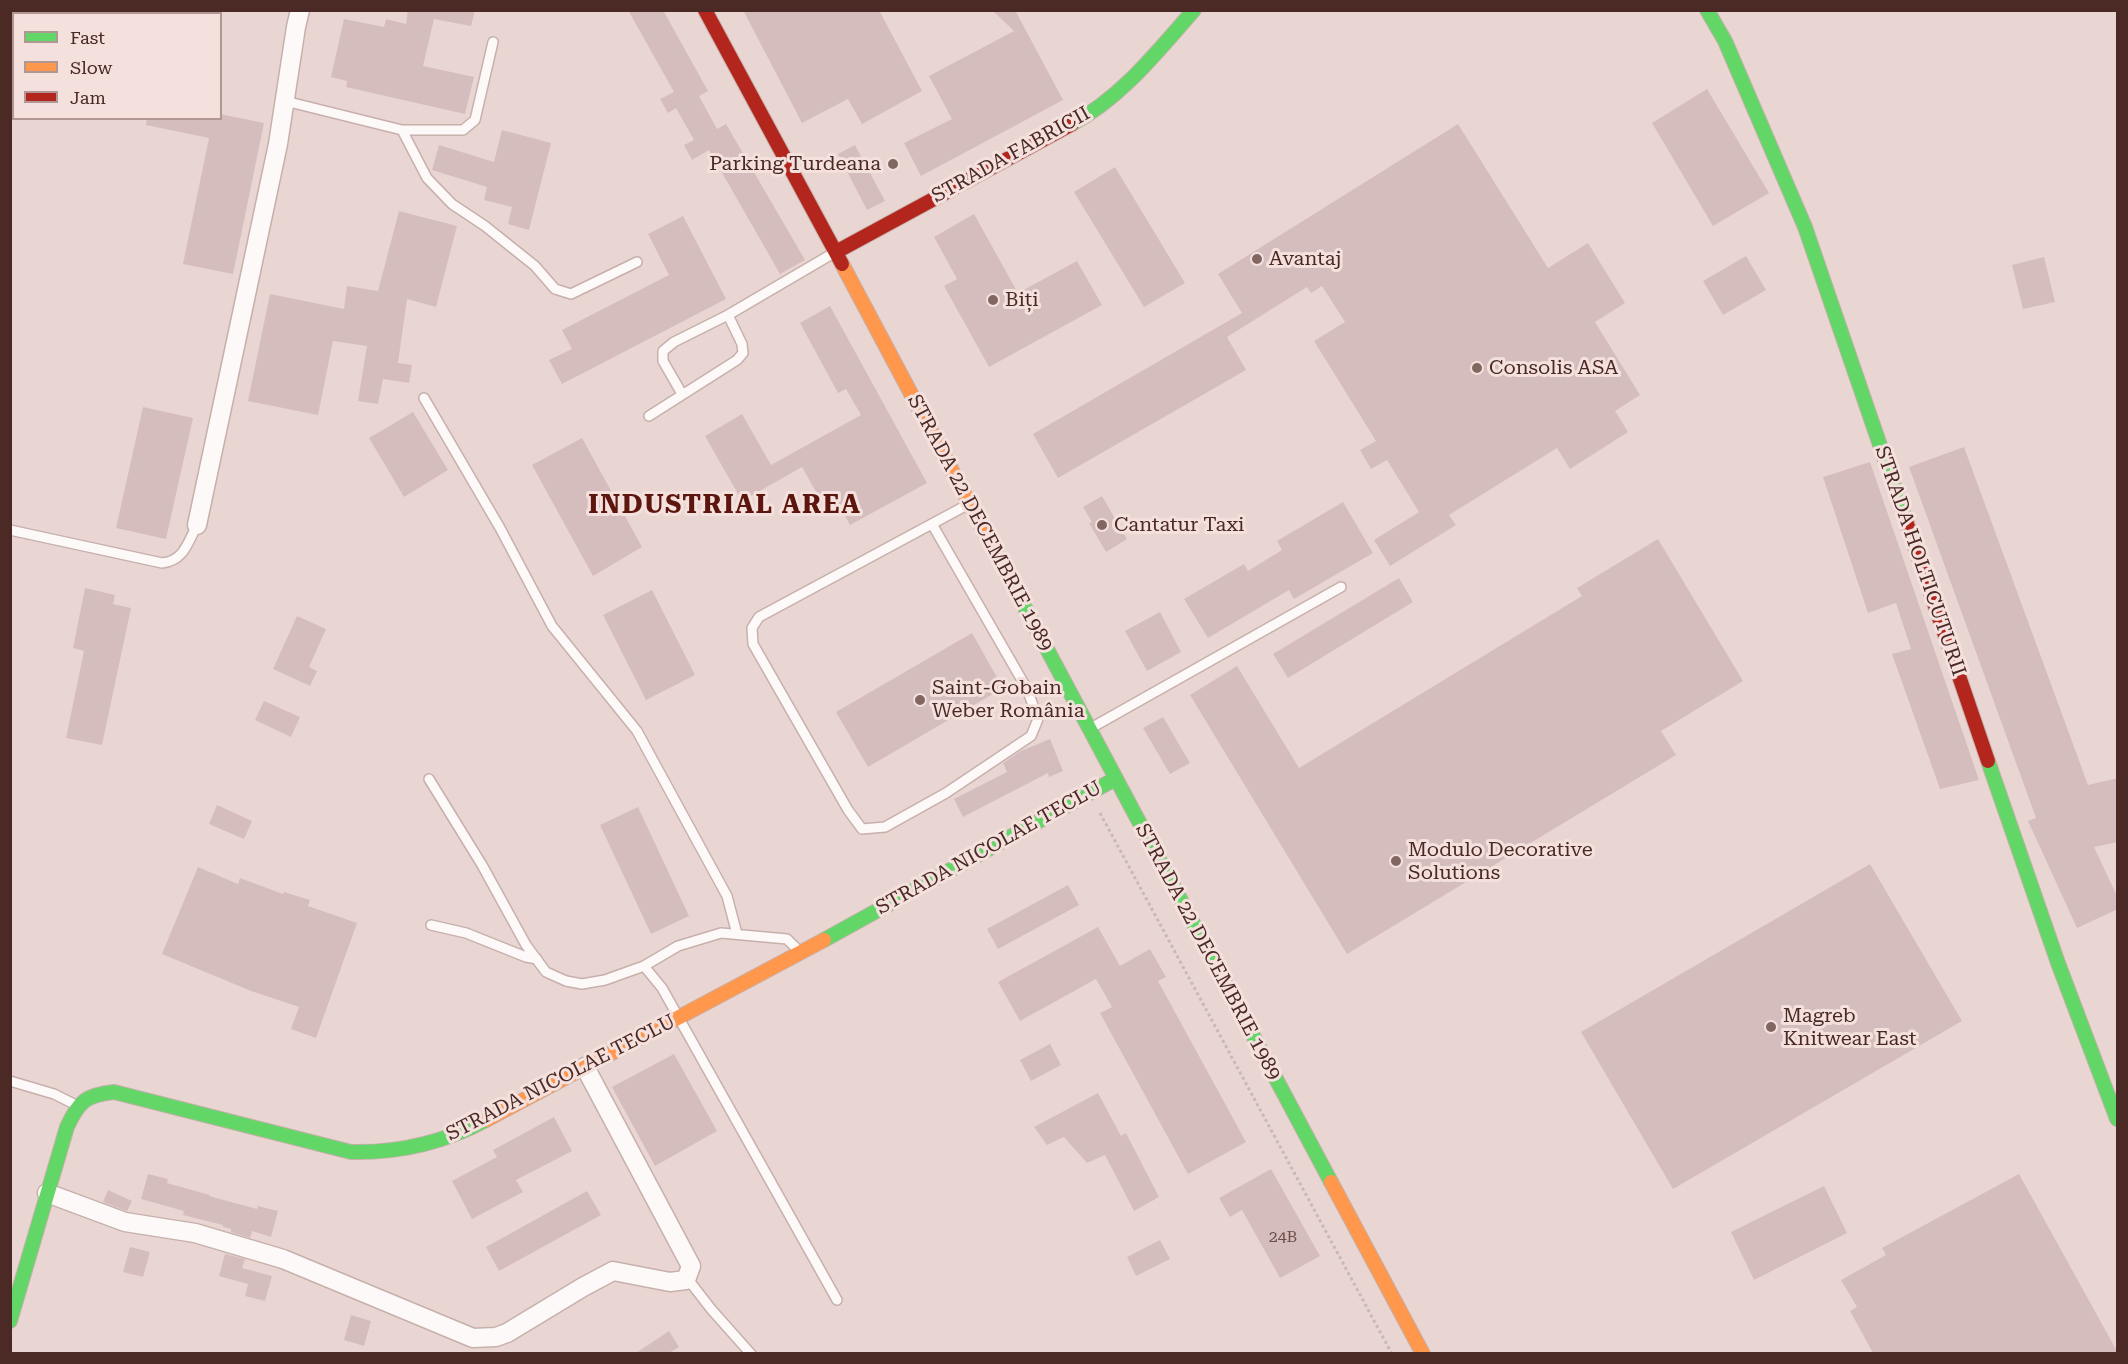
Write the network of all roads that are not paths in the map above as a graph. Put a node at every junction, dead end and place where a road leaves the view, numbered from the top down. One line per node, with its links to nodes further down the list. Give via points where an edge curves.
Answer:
1 (300, 10): 6 (street)
2 (705, 10): 8 (street, STRADA 22 DECEMBRIE 1989)
3 (1194, 10): 8 (street, STRADA FABRICII, via 1136,77 1087,116)
4 (1707, 10): 31 (street, STRADA HOLTICUTURII, via 1725,42 1805,227 2058,963)
5 (493, 42): 7 (lane, via 474,120 464,130)
6 (285, 101): 7 (lane); 16 (street)
7 (402, 130): 9 (lane, via 427,178 452,204 535,266 555,290 571,294)
8 (836, 252): 10 (lane); 14 (street, STRADA 22 DECEMBRIE 1989)
9 (637, 262)
10 (728, 315): 11 (lane, via 743,352 737,360); 11 (lane, via 663,351 663,361)
11 (682, 394): 13 (lane)
12 (424, 398): 23 (lane, via 552,626 637,730 727,896)
13 (649, 416)
14 (969, 504): 15 (lane); 19 (street, STRADA 22 DECEMBRIE 1989)
15 (932, 524): 15 (lane, via 759,617 752,628 753,644 862,829 885,827 946,793 1031,736 1038,719 1027,689)
16 (197, 525): 17 (lane, via 184,551 172,562 162,563)
17 (10, 530)
18 (1341, 587): 19 (lane)
19 (1089, 729): 21 (street, STRADA 22 DECEMBRIE 1989)
20 (429, 778): 25 (lane)
21 (1115, 779): 24 (street, STRADA NICOLAE TECLU); 37 (street, STRADA 22 DECEMBRIE 1989)
22 (431, 925): 25 (lane, via 466,933)
23 (737, 934): 24 (lane, via 787,939); 26 (lane, via 721,933 678,946)
24 (801, 953): 27 (street, STRADA NICOLAE TECLU)
25 (537, 959): 26 (lane, via 546,972 582,984)
26 (645, 966): 27 (lane)
27 (680, 1017): 28 (street, STRADA NICOLAE TECLU); 34 (lane)
28 (585, 1067): 30 (street, STRADA NICOLAE TECLU, via 446,1139 363,1153 114,1092 92,1094); 33 (street, via 691,1266)
29 (10, 1081): 30 (lane)
30 (76, 1105): 32 (street)
31 (2117, 1119)
32 (47, 1193): 33 (street, via 125,1222 195,1233 283,1259 473,1338 507,1333 613,1271 669,1282); 35 (street)
33 (687, 1278): 36 (lane)
34 (837, 1300)
35 (11, 1313)
36 (751, 1353)
37 (1423, 1353)

